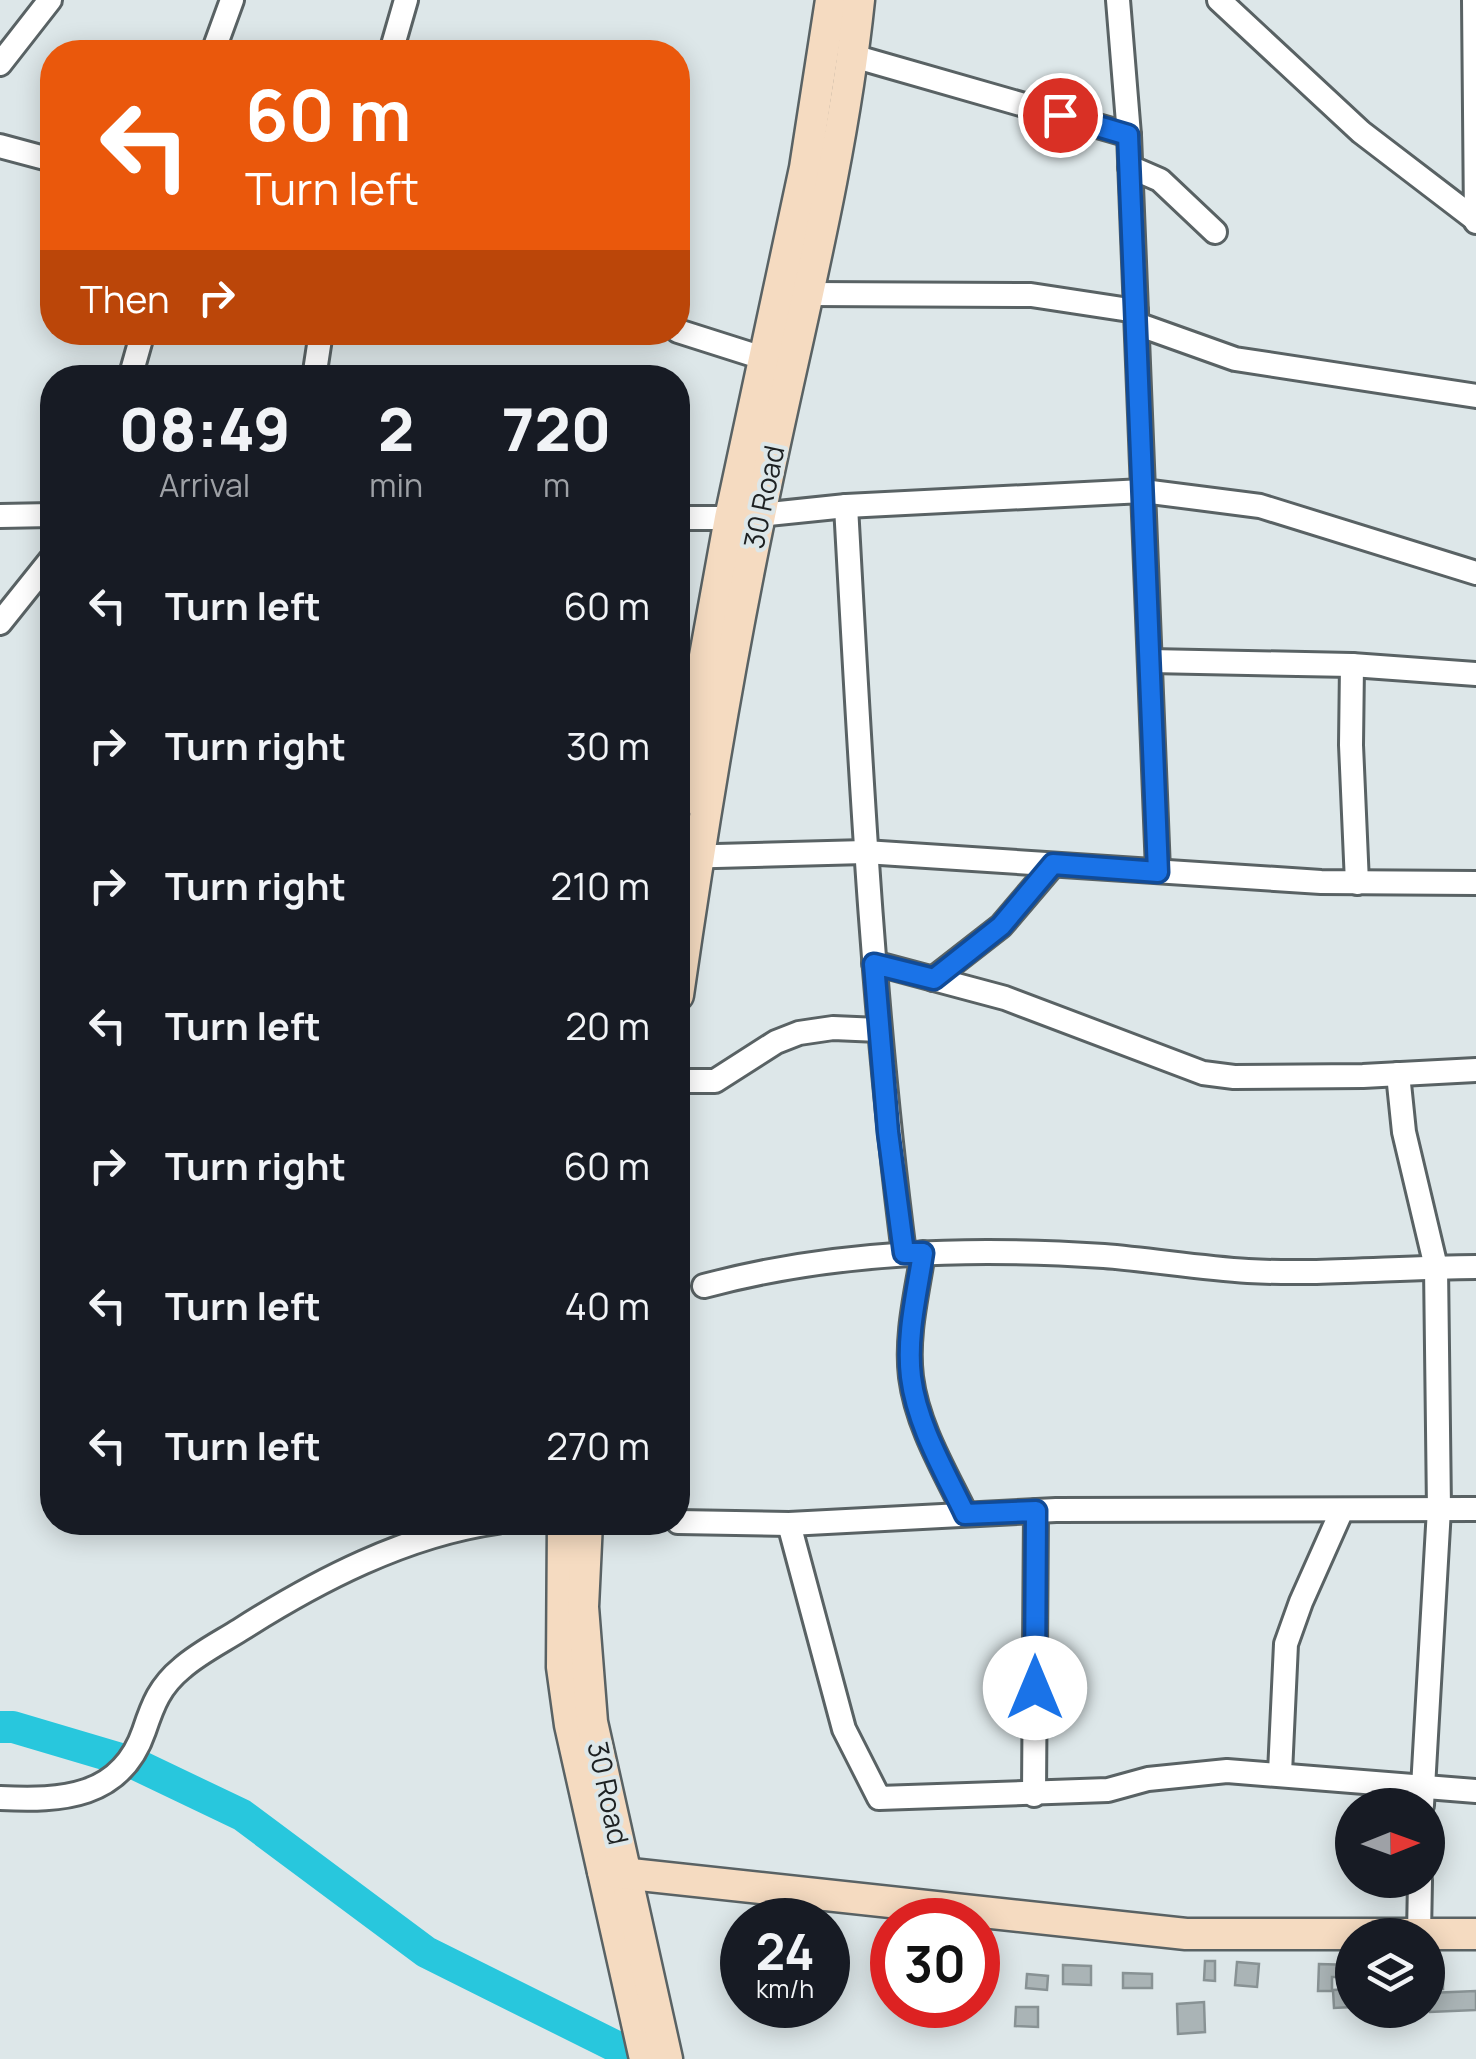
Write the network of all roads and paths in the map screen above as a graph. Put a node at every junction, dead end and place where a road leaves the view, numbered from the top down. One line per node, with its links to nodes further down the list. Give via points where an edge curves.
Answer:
1 (50, 0): 12 (street)
2 (232, 0): 9 (street)
3 (406, 0): 10 (street)
4 (831, 0): 22 (main road, 30 Road)
5 (858, 0): 11 (main road, 30 Road)
6 (1118, 0): 13 (street)
7 (1220, 0): 17 (street, via 1362,132)
8 (1474, 0): 17 (street)
9 (217, 40)
10 (394, 40)
11 (853, 56): 13 (street); 19 (main road, 30 Road)
12 (0, 64)
13 (1128, 135): 16 (street)
14 (0, 146): 15 (street)
15 (40, 157)
16 (1130, 167): 18 (street, via 1160,180); 20 (street)
17 (1476, 221)
18 (1216, 232)
19 (809, 294): 20 (street, via 1030,295); 29 (main road, 30 Road)
20 (1136, 318): 23 (street, via 1234,359); 24 (street)
21 (690, 334): 22 (street)
22 (766, 359): 29 (main road, 30 Road)
23 (1476, 396)
24 (1143, 491): 25 (street); 31 (street, via 1260,506); 33 (street)
25 (846, 506): 29 (street); 38 (street)
26 (40, 515): 27 (street)
27 (0, 516)
28 (690, 518): 29 (street)
29 (745, 518): 36 (main road, 30 Road); 37 (main road, 30 Road)
30 (40, 573): 32 (street)
31 (1476, 573)
32 (0, 623)
33 (1150, 661): 34 (street); 41 (street)
34 (1352, 665): 35 (street); 42 (street)
35 (1476, 674)
36 (690, 754)
37 (690, 844)
38 (865, 852): 39 (street); 40 (street); 44 (street)
39 (690, 856)
40 (1053, 864): 41 (street); 45 (street, via 1001,926)
41 (1158, 872): 42 (street)
42 (1357, 883): 43 (street)
43 (1476, 883)
44 (874, 964): 45 (street); 46 (street)
45 (934, 979): 48 (street, via 1005,998 1203,1073)
46 (879, 1030): 49 (street, via 799,1033 715,1081); 50 (street)
47 (1476, 1070): 48 (street)
48 (1398, 1074): 51 (street, via 1404,1132)
49 (690, 1081)
50 (913, 1253): 51 (street, via 1106,1256 1286,1273); 53 (street, via 766,1269); 58 (street, via 911,1377 925,1430)
51 (1436, 1267): 52 (street); 56 (street)
52 (1476, 1267)
53 (704, 1286)
54 (1476, 1509): 56 (street)
55 (1342, 1510): 56 (street); 57 (street); 64 (street, via 1286,1644)
56 (1439, 1510): 66 (street)
57 (1036, 1511): 58 (street); 68 (street)
58 (965, 1514): 60 (street)
59 (690, 1522): 60 (street)
60 (789, 1524): 68 (street, via 844,1728 879,1798)
61 (444, 1535): 70 (street, via 303,1590 185,1665 162,1686 131,1762 86,1794)
62 (563, 1535): 71 (main road, 30 Road, via 562,1667 570,1725)
63 (586, 1535): 71 (main road, 30 Road, via 586,1666)
64 (1280, 1774): 65 (street); 68 (street, via 1227,1770 1108,1790)
65 (1370, 1788)
66 (1422, 1788)
67 (1476, 1791): 69 (street)
68 (1034, 1794)
69 (1445, 1794)
70 (0, 1798)
71 (614, 1872): 72 (main road, via 1186,1934); 75 (main road, 30 Road)
72 (1335, 1934)
73 (1445, 1934): 74 (main road)
74 (1476, 1934)
75 (632, 1948): 76 (main road, 30 Road); 77 (main road, 30 Road)
76 (644, 2059)
77 (667, 2059)

